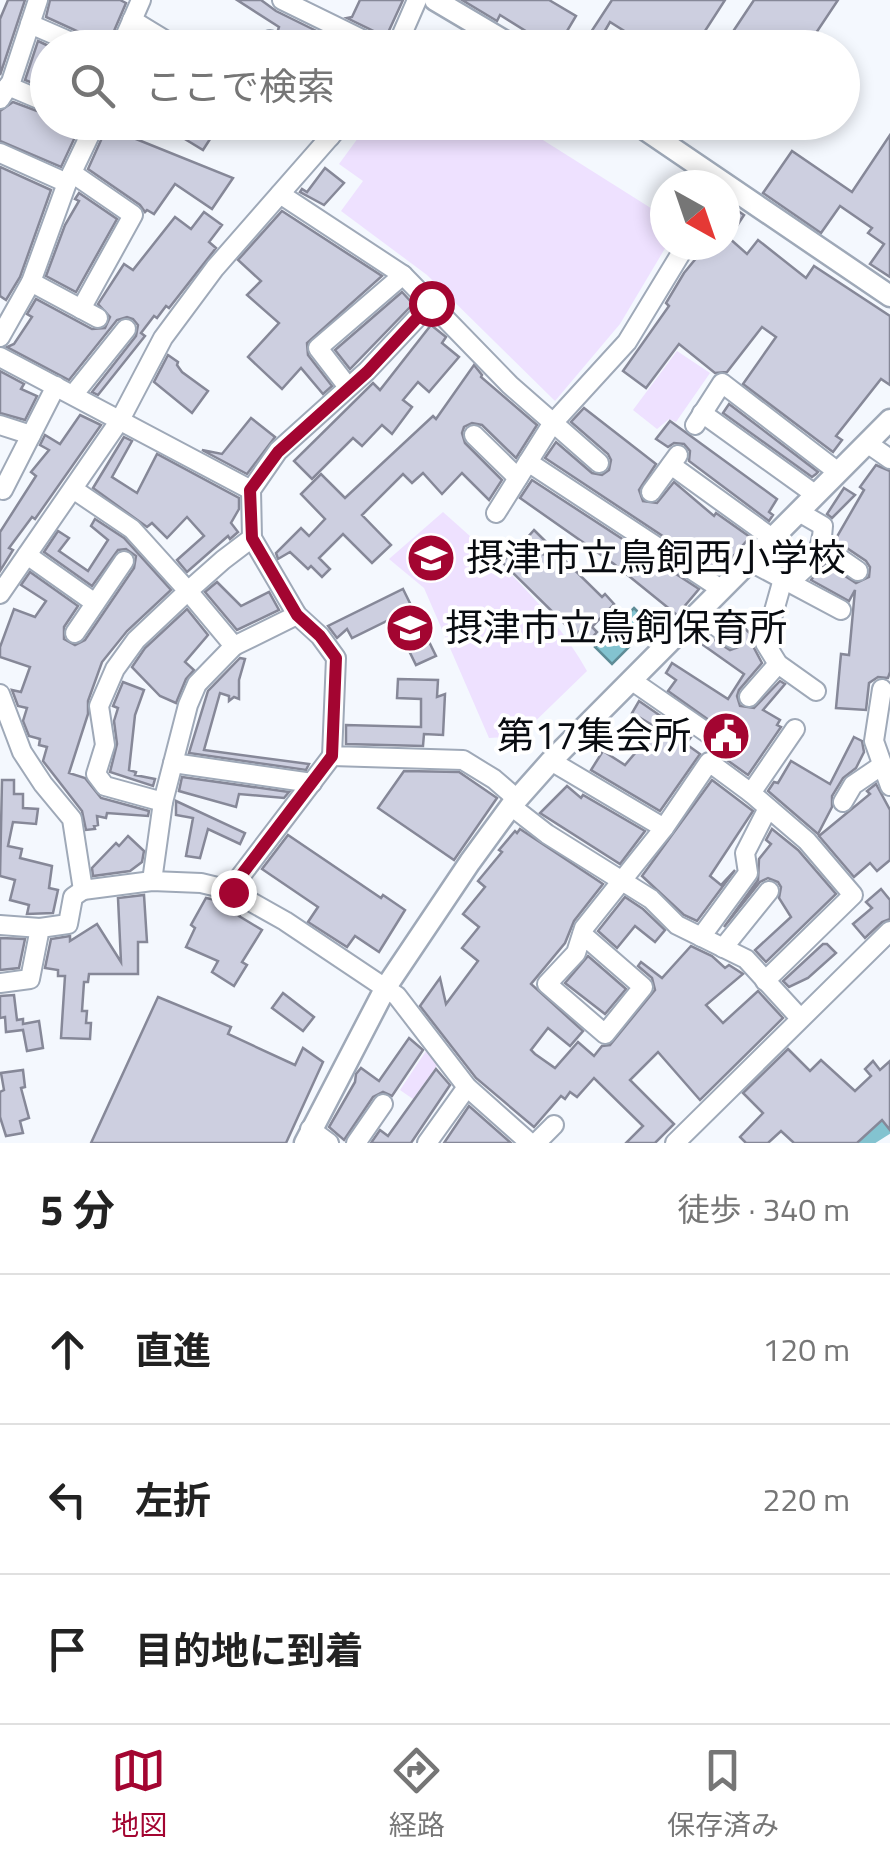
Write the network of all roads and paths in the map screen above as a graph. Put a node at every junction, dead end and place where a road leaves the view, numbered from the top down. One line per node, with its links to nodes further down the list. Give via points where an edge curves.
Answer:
1 (38, 0): 6 (street)
2 (282, 0): 10 (street)
3 (417, 0): 11 (street)
4 (436, 0): 12 (street)
5 (135, 6): 8 (street); 9 (street)
6 (30, 24): 7 (street); 13 (street)
7 (44, 30)
8 (126, 30)
9 (160, 30)
10 (343, 30)
11 (404, 30)
12 (486, 30)
13 (4, 92): 14 (street)
14 (30, 98)
15 (87, 140): 20 (street)
16 (328, 140): 21 (street)
17 (660, 140): 19 (street)
18 (0, 153): 20 (street)
19 (703, 170)
20 (70, 178): 25 (street); 25 (street, via 133,215 89,314)
21 (280, 194): 24 (street); 33 (street, via 162,338)
22 (740, 195): 26 (street)
23 (677, 260): 35 (street, via 627,342)
24 (402, 275): 27 (street); 31 (street, via 318,348)
25 (31, 282): 29 (street)
26 (890, 296)
27 (431, 303): 31 (street); 35 (street)
28 (126, 329): 32 (street)
29 (0, 336)
30 (0, 357): 32 (street)
31 (348, 387): 46 (street, via 278,452)
32 (64, 390): 33 (street); 37 (street)
33 (120, 420): 44 (street); 46 (street)
34 (890, 420): 39 (street)
35 (552, 424): 41 (street); 42 (street)
36 (0, 425): 37 (street)
37 (31, 435): 45 (street)
38 (474, 435): 42 (street)
39 (867, 443): 40 (street); 43 (street)
40 (890, 459)
41 (598, 463)
42 (523, 470): 50 (street); 59 (street)
43 (838, 472): 48 (street); 48 (street, via 722,382 699,420)
44 (74, 489): 54 (street); 60 (street, via 132,529)
45 (3, 490)
46 (250, 490): 51 (street)
47 (651, 492): 52 (street, via 675,460)
48 (816, 495): 49 (street)
49 (799, 512): 52 (street); 53 (street, via 823,526)
50 (496, 513)
51 (252, 538): 60 (street); 65 (street)
52 (772, 538): 56 (street)
53 (822, 546): 57 (street); 58 (street, via 816,560)
54 (27, 555): 61 (street); 62 (street)
55 (124, 561): 62 (street)
56 (749, 561): 58 (street); 59 (street)
57 (858, 571)
58 (786, 581): 63 (street); 69 (street, via 765,642)
59 (721, 589): 64 (street)
60 (188, 592): 68 (street); 83 (street, via 136,640 100,706 105,745 96,774 105,786)
61 (0, 594)
62 (95, 603): 66 (street)
63 (841, 610)
64 (698, 613): 67 (street); 70 (street)
65 (297, 615): 68 (street); 77 (street, via 336,658)
66 (75, 633)
67 (732, 638)
68 (234, 646): 79 (street, via 198,684)
69 (778, 664): 72 (street); 74 (street)
70 (631, 680): 76 (street); 78 (street)
71 (883, 689): 80 (street, via 874,741)
72 (816, 691)
73 (0, 694): 90 (street, via 22,752 72,818)
74 (750, 697)
75 (795, 729): 82 (street)
76 (709, 734)
77 (332, 756): 81 (street); 85 (street, via 463,760 494,779)
78 (551, 761): 85 (street); 87 (street)
79 (173, 763): 81 (street); 83 (street)
80 (886, 772): 84 (street, via 853,784)
81 (312, 783): 91 (street)
82 (751, 793): 86 (street); 87 (street, via 709,762)
83 (163, 802): 89 (street)
84 (842, 802)
85 (514, 803): 88 (street, via 548,834); 101 (street)
86 (768, 808): 97 (street, via 744,853 748,873); 99 (street, via 854,895)
87 (664, 828): 88 (street)
88 (622, 880): 96 (street); 97 (street)
89 (152, 881): 90 (street); 91 (street)
90 (83, 890): 94 (street, via 73,896 68,924)
91 (230, 890): 101 (street)
92 (769, 891): 98 (street)
93 (0, 925): 94 (street)
94 (40, 928): 100 (street, via 30,979)
95 (890, 931): 102 (street)
96 (582, 934): 96 (street, via 643,987 605,1034 547,984 576,954)
97 (700, 937): 98 (street)
98 (723, 948): 99 (street, via 746,959)
99 (765, 982): 102 (street)
100 (0, 983)
101 (386, 987): 103 (street); 106 (street)
102 (800, 1018): 111 (street)
103 (467, 1087): 107 (street); 110 (street)
104 (383, 1104): 109 (street)
105 (554, 1124): 107 (street)
106 (308, 1136): 108 (street)
107 (522, 1140)
108 (329, 1143)
109 (356, 1143)
110 (427, 1143)
111 (675, 1143)

